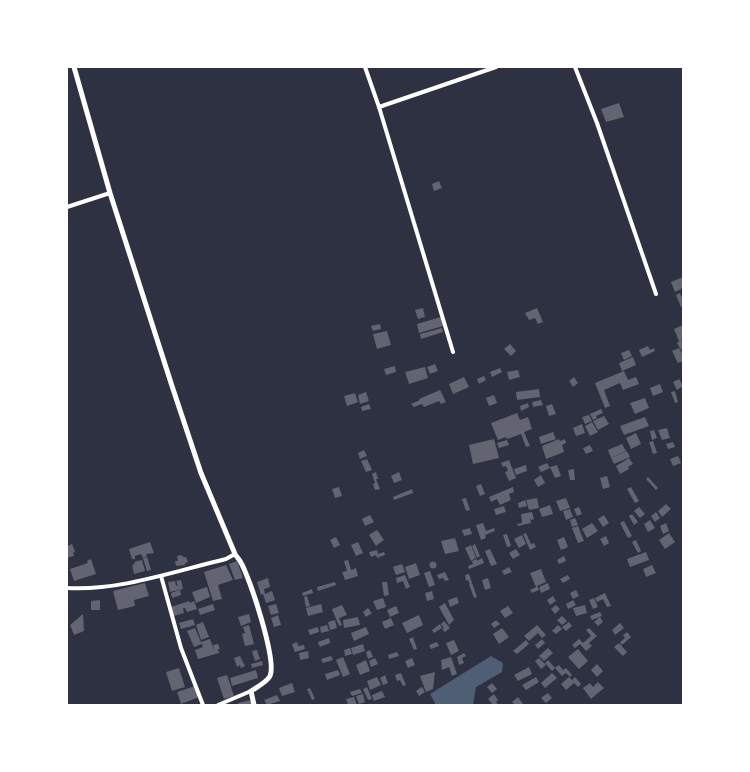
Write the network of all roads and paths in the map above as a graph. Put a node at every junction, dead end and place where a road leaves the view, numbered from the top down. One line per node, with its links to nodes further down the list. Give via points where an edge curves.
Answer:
1 (74, 67): 6 (street)
2 (365, 67): 5 (street)
3 (496, 67): 5 (street)
4 (575, 67): 8 (street)
5 (379, 107): 9 (street)
6 (110, 193): 7 (street); 10 (street, via 196,458)
7 (67, 207)
8 (656, 294)
9 (453, 352)
10 (235, 554): 11 (street, via 226,559); 13 (street, via 260,613 272,667 270,677)
11 (161, 576): 12 (street, via 87,589); 14 (street, via 181,648)
12 (67, 588)
13 (251, 691): 15 (street); 16 (street)
14 (203, 705)
15 (218, 705)
16 (254, 705)

